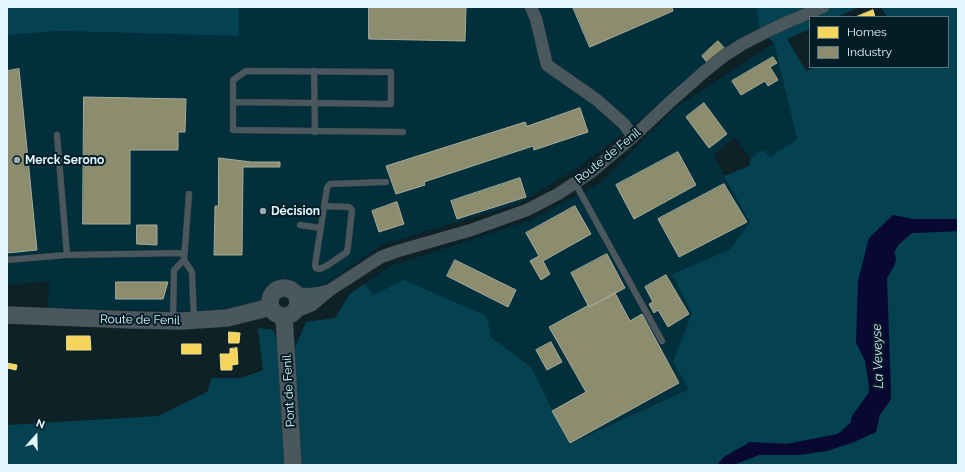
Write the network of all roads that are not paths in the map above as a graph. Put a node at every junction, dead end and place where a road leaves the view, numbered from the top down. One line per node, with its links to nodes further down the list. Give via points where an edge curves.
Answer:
1 (531, 7): 9 (street, via 547,65 597,100 624,124)
2 (823, 7): 9 (street, Route de Fenil, via 770,30 724,56)
3 (314, 71): 4 (lane, via 246,70 233,80); 5 (lane); 5 (lane, via 391,72 391,104)
4 (233, 102): 5 (lane); 6 (lane, via 233,130)
5 (315, 103): 6 (lane)
6 (315, 132): 7 (lane)
7 (403, 132)
8 (57, 135): 16 (lane)
9 (633, 137): 11 (street, Route de Fenil)
10 (386, 182): 13 (lane, via 330,184)
11 (575, 183): 19 (street, Route de Fenil, via 527,210 381,257); 25 (lane)
12 (189, 194): 17 (lane)
13 (324, 206): 15 (lane); 15 (lane, via 352,210 347,252 320,269 315,265)
14 (300, 225): 15 (lane)
15 (321, 228)
16 (67, 255): 17 (lane); 18 (lane)
17 (184, 256): 23 (lane, via 192,272); 24 (lane, via 174,270)
18 (7, 260)
19 (330, 290): 20 (street, Route de Fenil, via 314,295); 21 (street, Route de Fenil, via 312,305)
20 (294, 293): 21 (street, via 297,297 297,306); 21 (street, via 284,288 276,291 271,298)
21 (283, 312): 23 (street, Route de Fenil); 26 (street, Pont de Fenil)
22 (7, 315): 24 (street, Route de Fenil)
23 (194, 320): 24 (street, Route de Fenil)
24 (173, 321)
25 (662, 341)
26 (293, 465)

